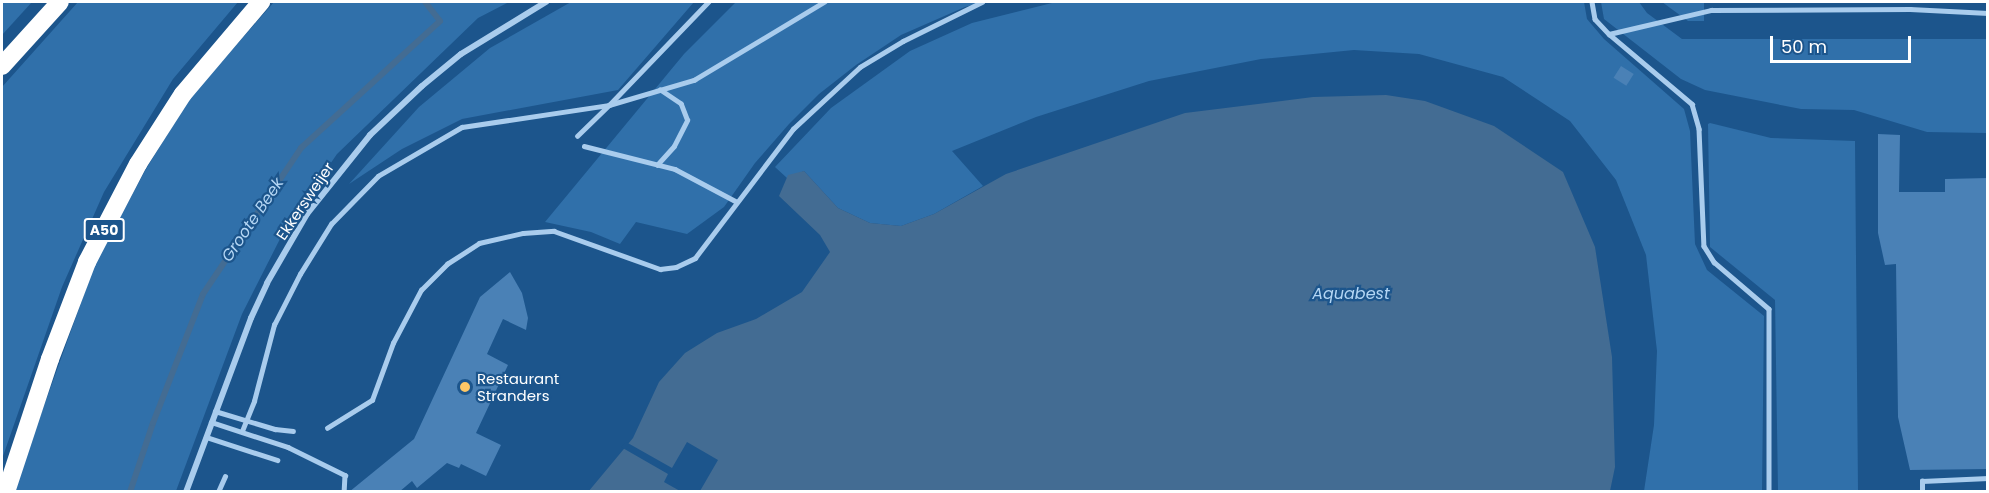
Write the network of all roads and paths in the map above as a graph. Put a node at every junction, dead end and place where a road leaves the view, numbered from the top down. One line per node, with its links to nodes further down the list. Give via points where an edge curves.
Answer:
1 (60, 2): 12 (highway)
2 (261, 2): 29 (highway, A50, via 183,94 138,164 87,262)
3 (546, 2): 19 (street, Ekkersweijer, via 461,54 422,86 347,161 307,214 267,283)
4 (708, 2): 14 (lane)
5 (824, 2): 13 (lane, via 694,80)
6 (982, 2): 18 (lane, via 860,67 793,129)
7 (1592, 2): 11 (lane, via 1595,19)
8 (1910, 2): 9 (lane)
9 (1910, 9): 10 (lane); 11 (lane, via 1711,10)
10 (1988, 13)
11 (1609, 34): 33 (lane, via 1692,104 1699,129 1704,246 1714,262 1769,309)
12 (2, 66)
13 (660, 90): 14 (lane); 17 (lane, via 681,104 687,120 674,146)
14 (609, 105): 15 (lane); 20 (lane, via 462,127 378,176 331,224 300,274 274,325)
15 (577, 136)
16 (584, 146): 17 (lane)
17 (657, 165): 18 (lane, via 675,170)
18 (737, 202): 22 (lane, via 695,258 676,267 660,269 554,231 479,243 447,264 421,290 393,343 372,400)
19 (216, 411): 20 (lane); 21 (street, Ekkersweijer)
20 (246, 420): 23 (lane); 24 (lane)
21 (211, 422): 23 (lane); 25 (street, Ekkersweijer)
22 (327, 428)
23 (242, 431): 32 (lane, via 288,447 345,475)
24 (293, 431)
25 (206, 437): 26 (lane); 30 (street, Ekkersweijer)
26 (277, 460)
27 (225, 476): 31 (lane)
28 (1988, 478): 34 (lane, via 1923,481)
29 (6, 492)
30 (186, 492)
31 (218, 492)
32 (344, 492)
33 (1769, 492)
34 (1922, 492)

